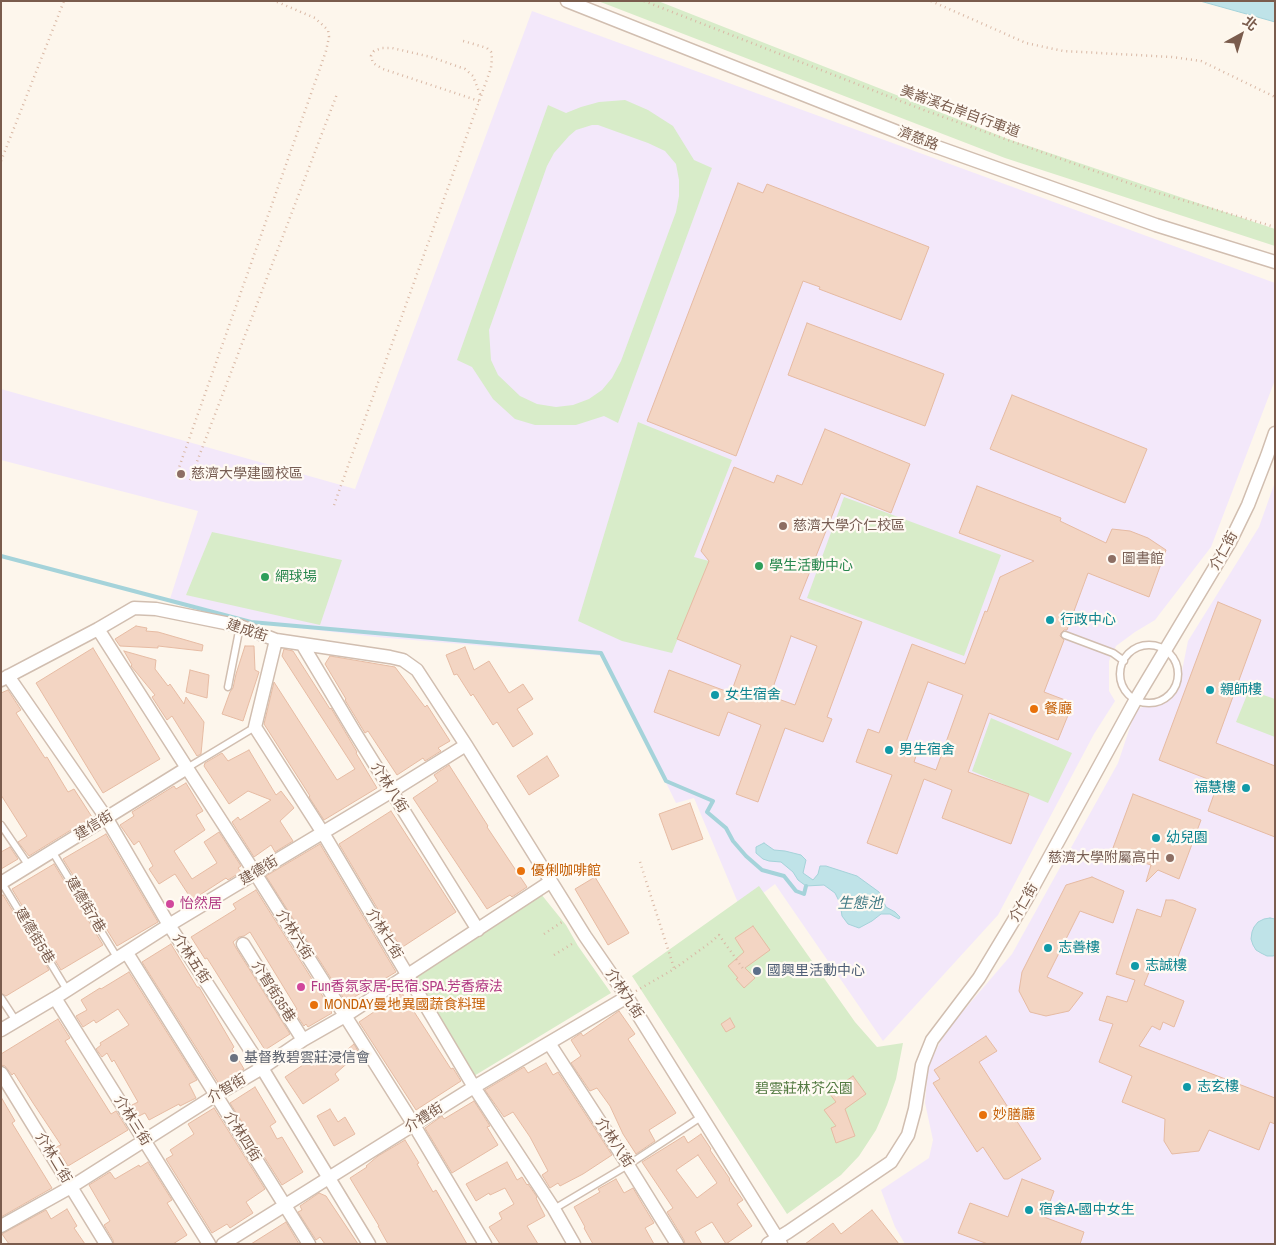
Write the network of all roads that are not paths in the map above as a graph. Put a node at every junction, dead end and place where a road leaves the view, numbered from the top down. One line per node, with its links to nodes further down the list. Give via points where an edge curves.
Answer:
1 (567, 1): 2 (street, 濟慈路, via 923,142 1156,225)
2 (1275, 262)
3 (1275, 432): 9 (street, 介仁街, via 1248,505 1230,542)
4 (240, 626): 5 (street, 建成街, via 156,608 134,608); 7 (street, 建成街); 12 (lane)
5 (98, 629): 11 (street, 建成街); 16 (street, 介林六街)
6 (1065, 635): 10 (lane)
7 (276, 640): 8 (street, 建成街); 14 (street)
8 (302, 644): 15 (street, 建成街, via 403,660 417,670); 17 (street, 介林八街)
9 (1165, 649): 10 (lane, via 1157,645 1138,646); 13 (street, 介仁街); 13 (lane, via 1177,665 1178,674 1172,692 1155,702)
10 (1124, 661): 13 (lane, via 1120,677 1128,694)
11 (5, 678): 18 (street, 介林五街)
12 (228, 687)
13 (1136, 699): 53 (street, 介仁街, via 1026,900 979,978 932,1040 922,1065 908,1135 891,1162)
14 (255, 727): 16 (lane); 20 (street, 介林七街)
15 (466, 745): 17 (street, 建德街); 24 (street, 介林九街)
16 (187, 768): 18 (street, 建信街); 23 (street, 介林六街)
17 (392, 792): 20 (street, 建德街); 27 (street, 介林八街)
18 (107, 819): 21 (street, 建信街); 26 (street, 介林五街)
19 (1, 825): 22 (lane)
20 (323, 833): 23 (street, 建德街); 30 (street, 介林七街)
21 (52, 852): 22 (street, 建信街); 29 (lane, 建德街7巷)
22 (29, 866): 25 (street, 建信街)
23 (255, 873): 26 (street, 建德街); 35 (street, 介林六街)
24 (550, 882): 27 (street, 介智街); 32 (street, 介林九街)
25 (2, 883): 31 (lane, 建德街5巷)
26 (169, 926): 29 (street, 建德街); 40 (street, 介林五街)
27 (478, 930): 30 (street, 介智街)
28 (243, 944): 38 (street, 介智街35巷)
29 (123, 956): 31 (street, 建德街); 43 (street, 介林四街)
30 (407, 974): 35 (street, 介智街); 42 (street, 介林七街)
31 (67, 990): 34 (street, 建德街)
32 (626, 997): 39 (street, 介禮街); 44 (street, 介林九街)
33 (1, 998): 36 (lane)
34 (55, 998): 36 (street, 建德街); 46 (street, 介林三街)
35 (345, 1016): 38 (street, 介智街); 45 (street, 介林六街)
36 (16, 1021): 37 (street, 建德街)
37 (1, 1030)
38 (303, 1040): 40 (street, 介智街)
39 (550, 1043): 42 (street, 介禮街); 47 (street, 介林八街)
40 (262, 1068): 43 (street, 介智街); 48 (street, 介林五街)
41 (1, 1073): 49 (street, 介林二街)
42 (474, 1087): 45 (street, 介禮街); 51 (street, 介林七街)
43 (216, 1095): 46 (street, 介智街); 50 (street, 介林四街)
44 (701, 1116): 47 (lane); 53 (street, 介林九街)
45 (414, 1125): 48 (street, 介禮街); 59 (street, 介林六街)
46 (144, 1141): 49 (street, 介智街); 55 (street, 介林三街)
47 (628, 1165): 51 (lane); 61 (street, 介林八街)
48 (329, 1178): 50 (street, 介禮街); 58 (street, 介林五街)
49 (71, 1187): 52 (street, 介智街); 54 (street, 介林二街)
50 (284, 1205): 56 (street, 介禮街); 57 (street, 介林四街)
51 (554, 1209): 60 (street, 介林七街)
52 (1, 1226)
53 (775, 1242)
54 (106, 1244)
55 (209, 1244)
56 (223, 1244)
57 (309, 1244)
58 (369, 1244)
59 (485, 1244)
60 (574, 1244)
61 (677, 1244)

